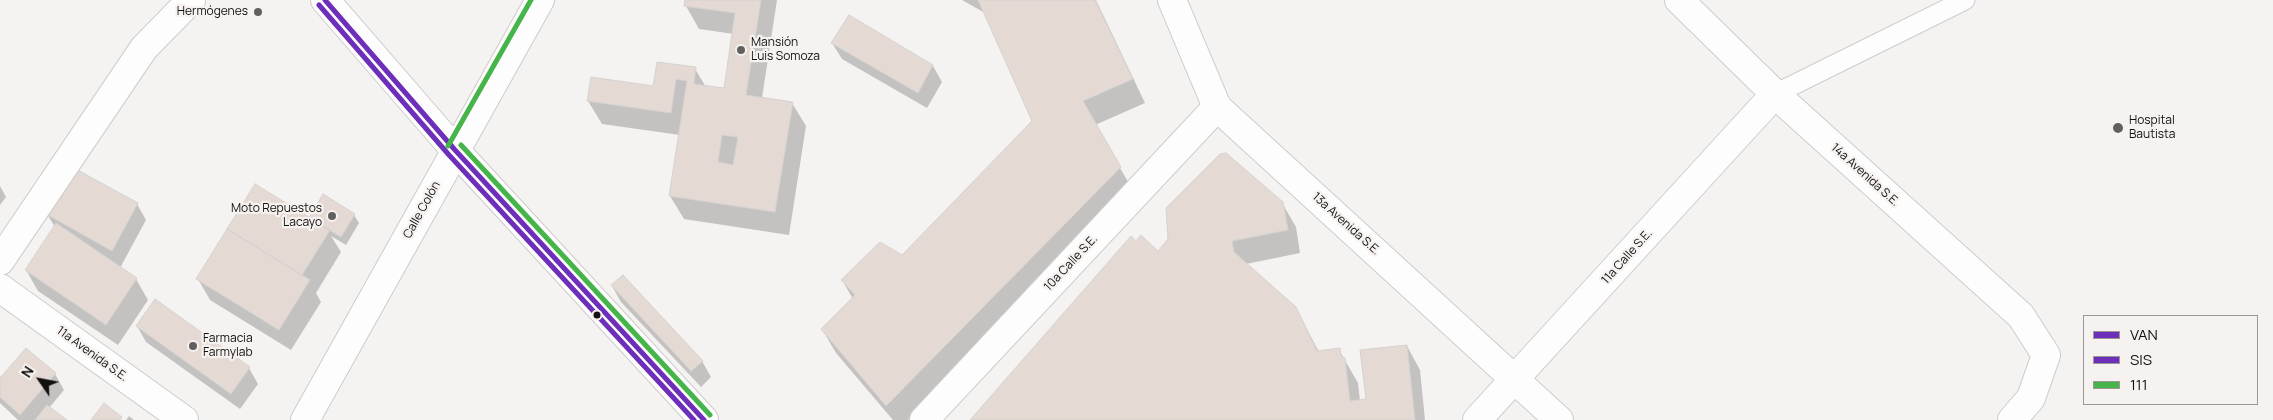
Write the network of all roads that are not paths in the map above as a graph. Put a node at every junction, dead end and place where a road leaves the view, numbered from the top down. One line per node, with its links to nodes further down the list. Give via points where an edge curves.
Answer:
1 (191, 0): 10 (street, via 144,48)
2 (325, 0): 9 (street)
3 (540, 0): 9 (street, Calle Colón)
4 (1172, 0): 8 (street, 13a Avenida S.E.)
5 (1680, 0): 7 (street, 14a Avenida S.E.)
6 (1965, 0): 7 (lane)
7 (1775, 94): 12 (street, 11a Calle S.E.); 19 (street, 14a Avenida S.E., via 2020,316 2046,355 2031,398)
8 (1217, 107): 12 (street, 13a Avenida S.E.); 16 (street, 10a Calle S.E.)
9 (454, 150): 14 (street, Calle Colón); 15 (street)
10 (0, 261)
11 (0, 288): 13 (street, 11a Avenida S.E.)
12 (1516, 379): 17 (street, 11a Calle S.E.); 18 (street, 13a Avenida S.E.)
13 (184, 420)
14 (305, 420)
15 (704, 420)
16 (924, 420)
17 (1477, 420)
18 (1559, 420)
19 (2012, 420)

